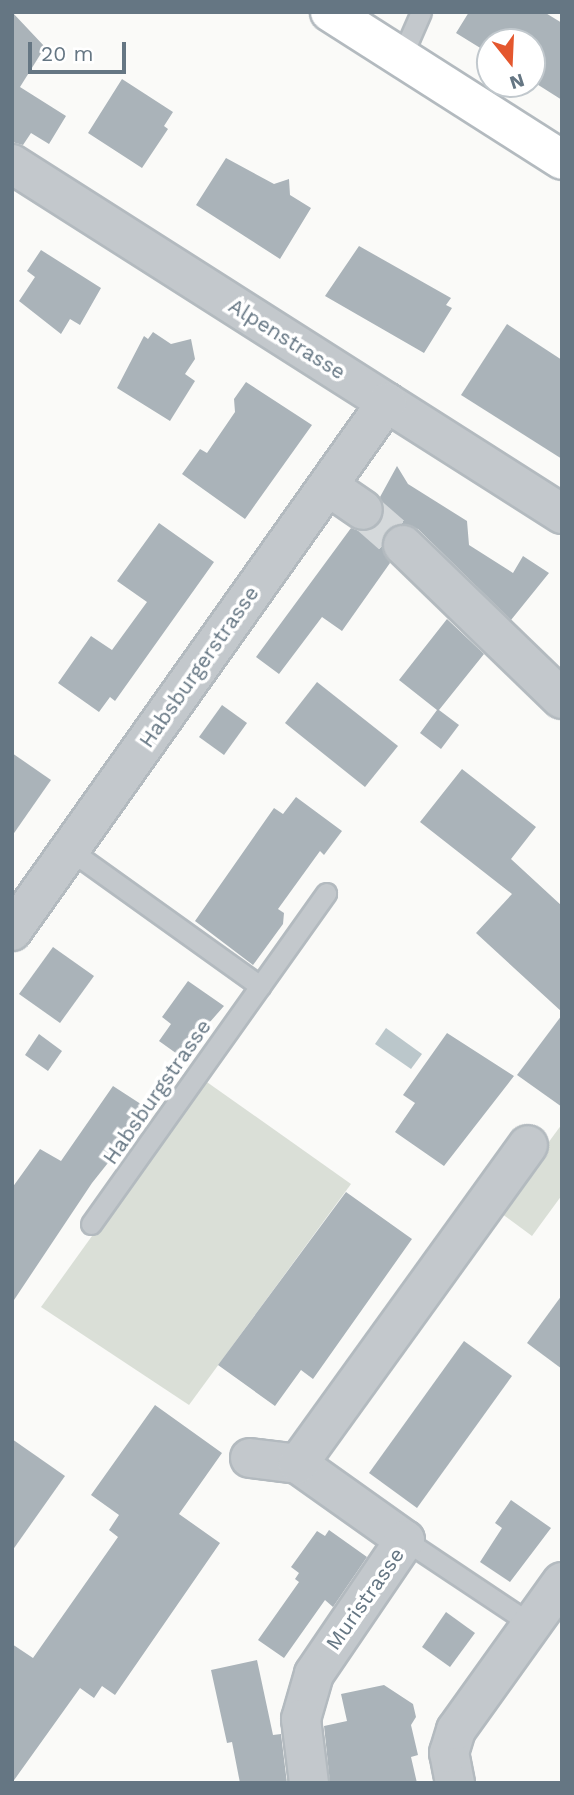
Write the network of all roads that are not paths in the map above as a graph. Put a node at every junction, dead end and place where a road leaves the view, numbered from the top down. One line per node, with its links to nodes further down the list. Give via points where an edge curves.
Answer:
1 (330, 12): 3 (street)
2 (421, 12): 3 (lane)
3 (401, 58): 4 (street)
4 (562, 160)
5 (12, 164): 6 (street, Alpenstrasse)
6 (387, 402): 7 (street, Habsburgerstrasse); 9 (street, Alpenstrasse)
7 (328, 486): 8 (street); 12 (street, Habsburgerstrasse)
8 (363, 510)
9 (562, 514)
10 (403, 545): 11 (street)
11 (562, 699)
12 (70, 850): 14 (street, Habsburgerstrasse); 15 (lane)
13 (326, 893): 15 (lane, Habsburgstrasse)
14 (12, 931)
15 (260, 986): 17 (lane, Habsburgstrasse)
16 (528, 1145): 19 (street)
17 (91, 1224)
18 (250, 1458): 19 (street, Muristrasse)
19 (298, 1464): 20 (street, Muristrasse)
20 (405, 1540): 22 (lane); 23 (street, Muristrasse, via 314,1674 300,1719)
21 (562, 1582): 22 (street)
22 (531, 1625): 24 (street, via 456,1730 449,1754)
23 (309, 1783)
24 (455, 1783)

